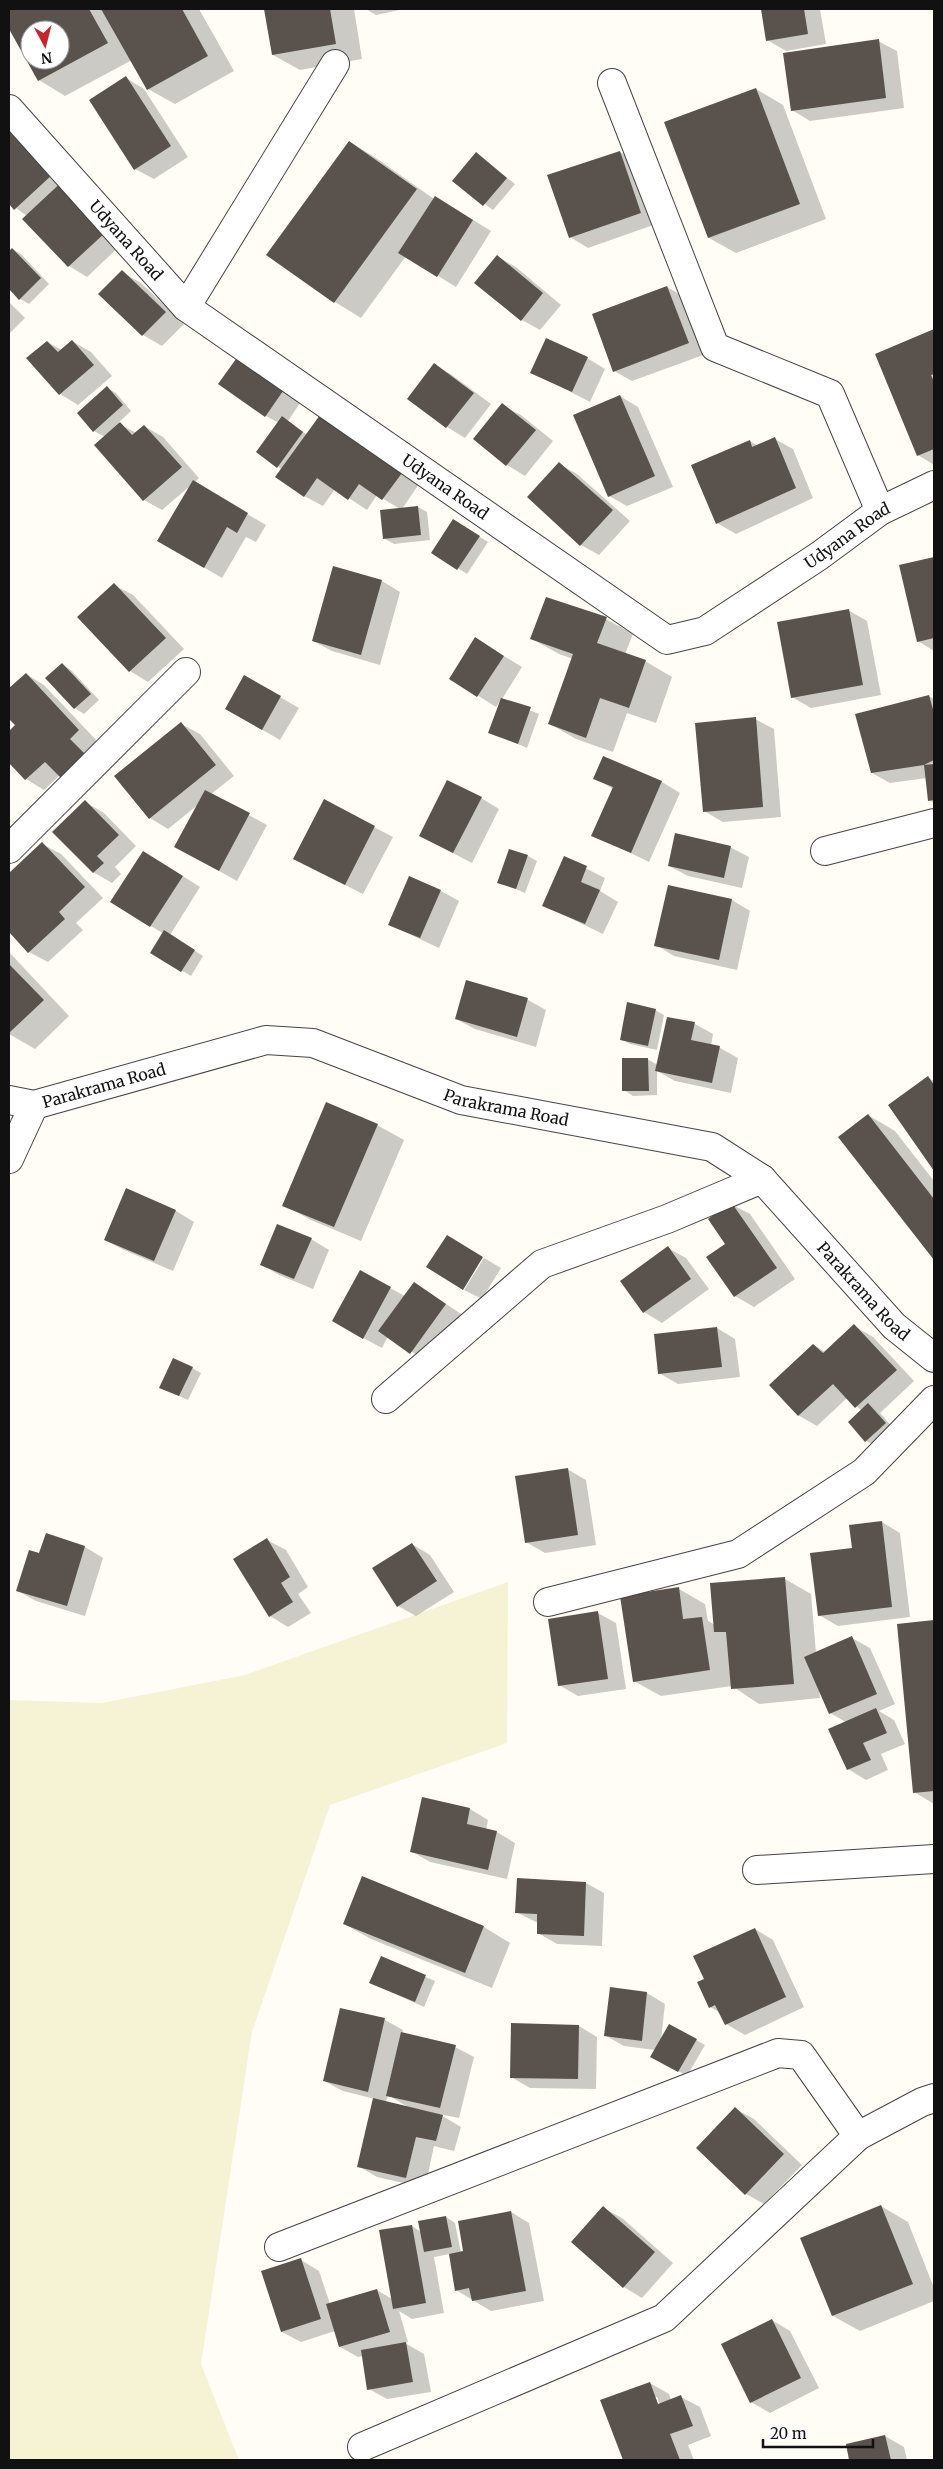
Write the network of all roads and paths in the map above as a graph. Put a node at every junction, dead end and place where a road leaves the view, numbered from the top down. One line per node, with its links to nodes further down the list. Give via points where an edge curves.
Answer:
1 (336, 64): 4 (street)
2 (612, 83): 6 (street, via 715,347 830,394)
3 (9, 109): 4 (street, Udyana Road)
4 (186, 308): 6 (street, Udyana Road, via 667,640 705,631 820,556)
5 (934, 485): 6 (street, Udyana Road)
6 (880, 510)
7 (186, 672): 9 (street)
8 (934, 823): 10 (street)
9 (9, 848)
10 (826, 850)
11 (22, 1102): 12 (street); 13 (street, Parakrama Road, via 266,1040 313,1043 461,1100 712,1147)
12 (9, 1159)
13 (762, 1179): 14 (street, Parakrama Road, via 894,1326); 15 (street, via 668,1219 542,1264)
14 (934, 1358)
15 (386, 1399)
16 (934, 1400): 17 (street, via 864,1472 738,1554)
17 (548, 1602)
18 (934, 1859): 19 (street)
19 (757, 1870)
20 (934, 2098): 21 (street)
21 (858, 2136): 22 (street, via 801,2055 778,2053); 23 (street, via 664,2318)
22 (279, 2247)
23 (362, 2448)

